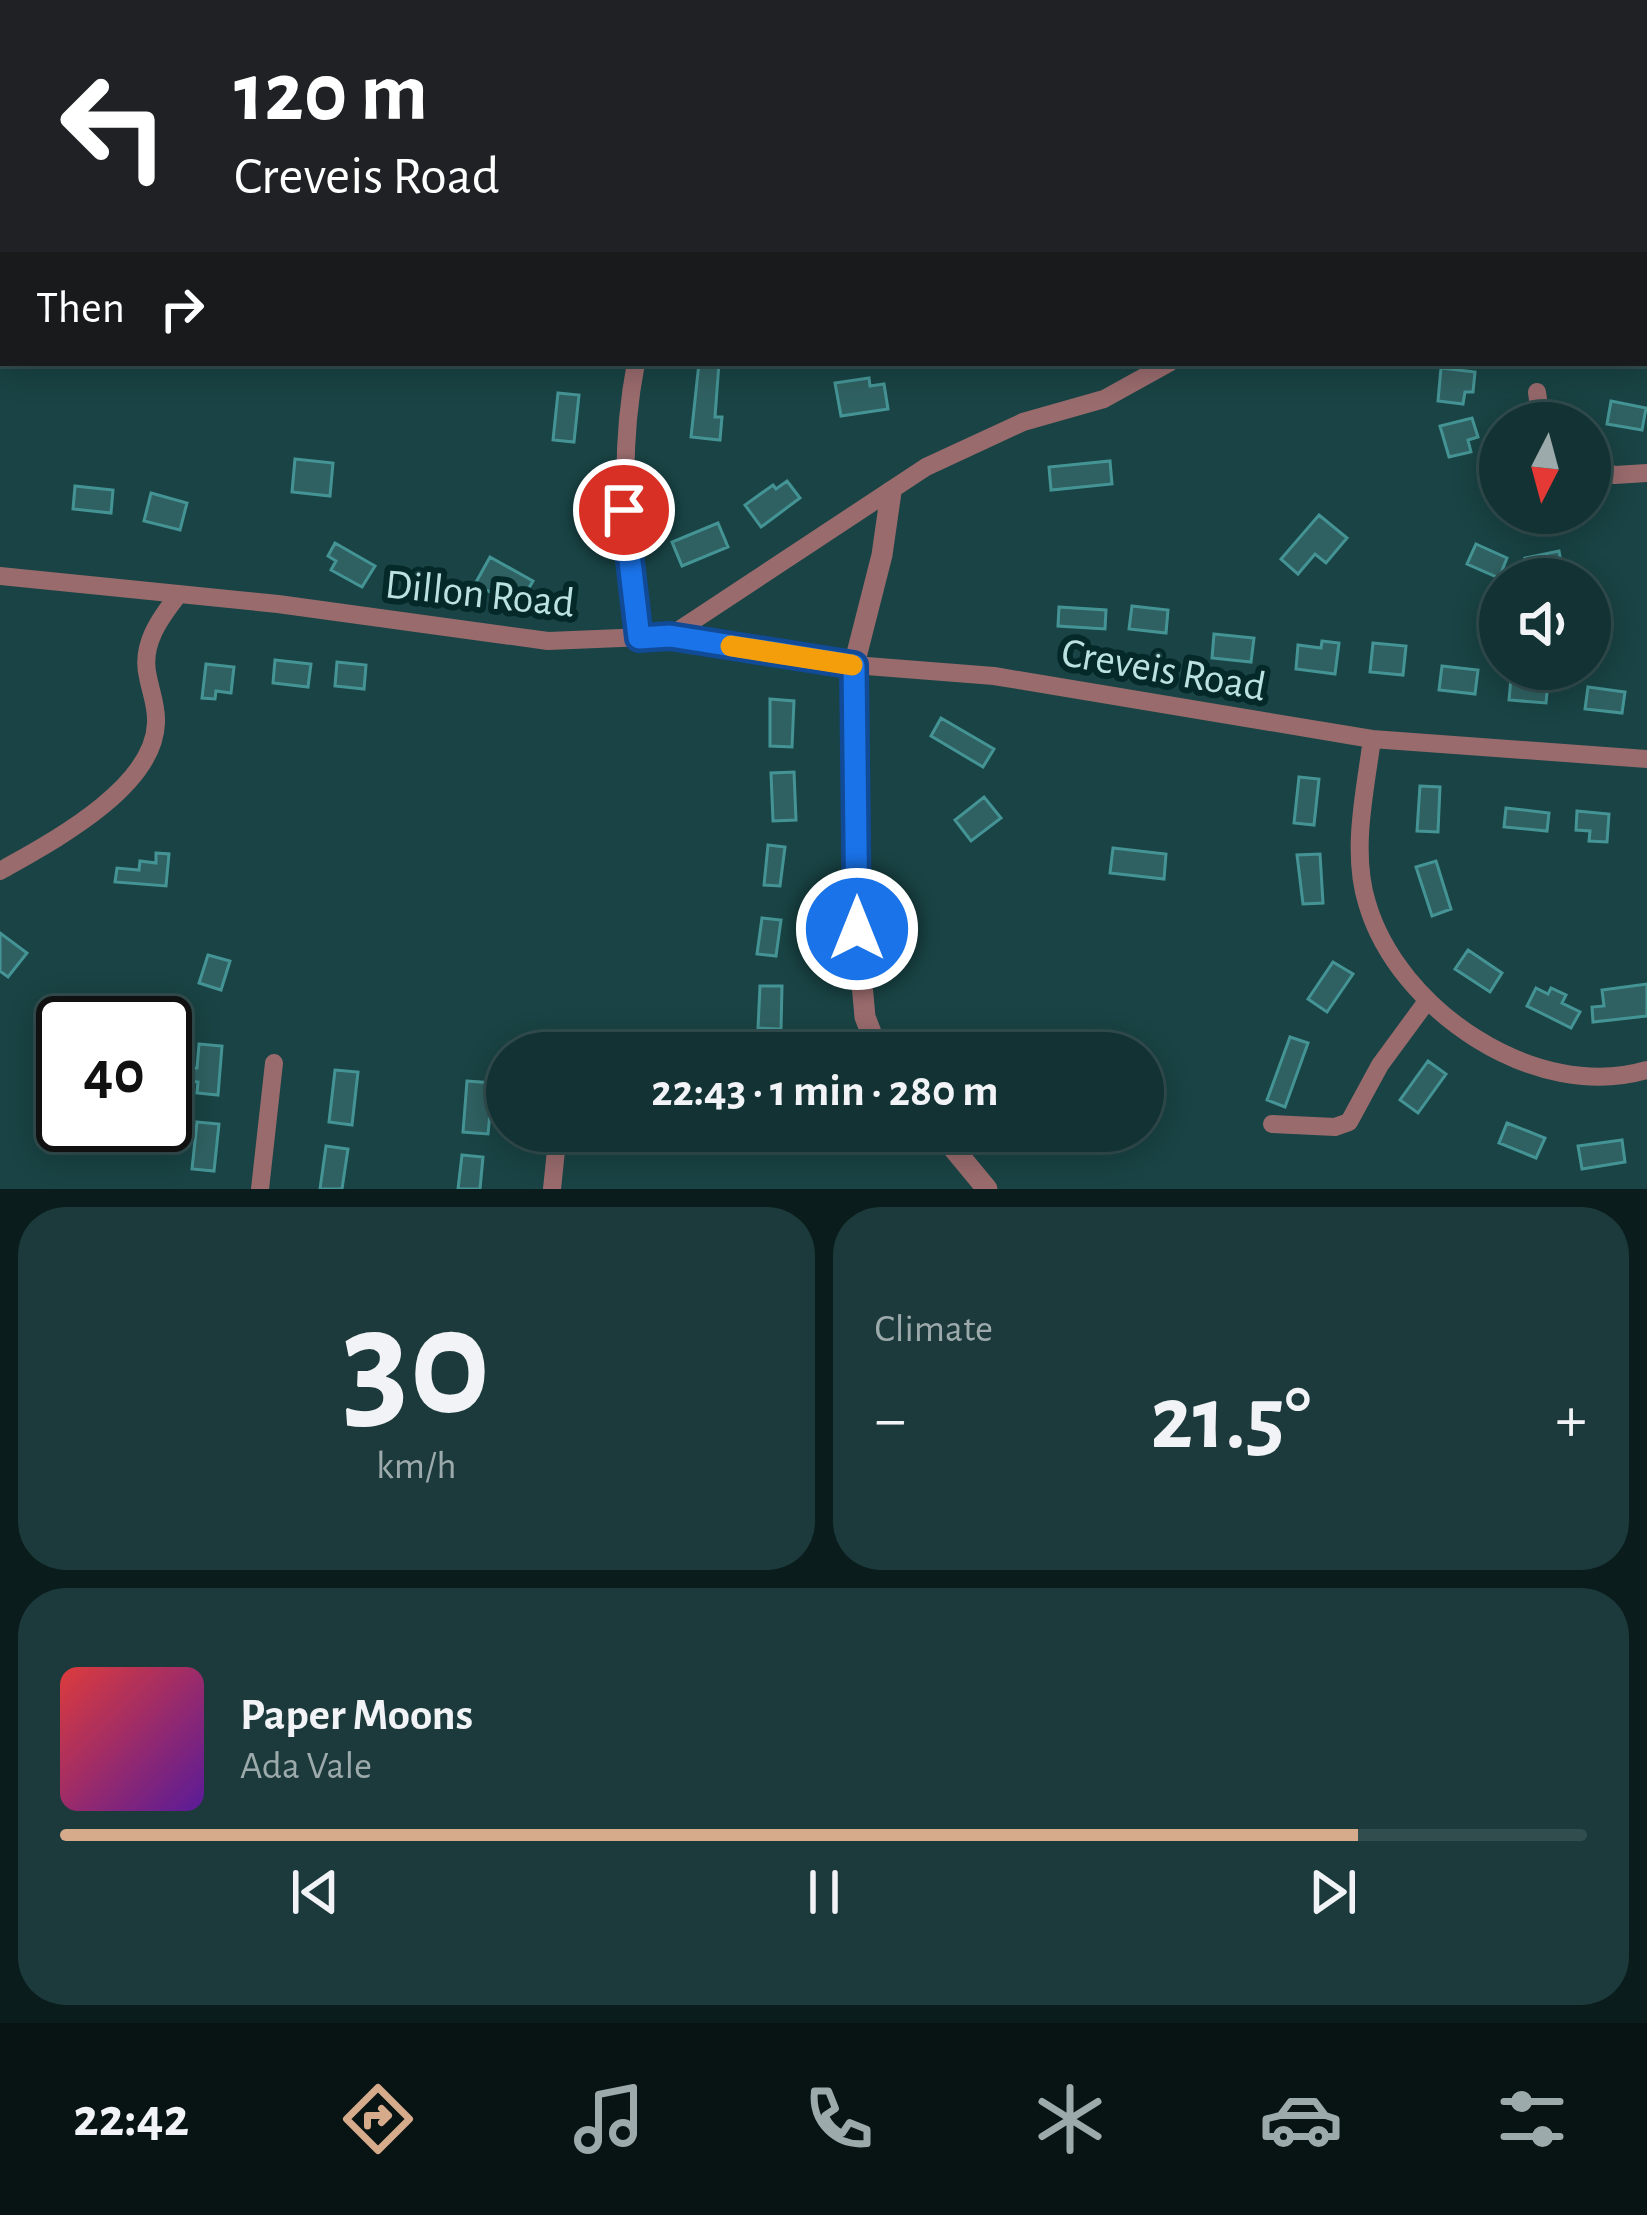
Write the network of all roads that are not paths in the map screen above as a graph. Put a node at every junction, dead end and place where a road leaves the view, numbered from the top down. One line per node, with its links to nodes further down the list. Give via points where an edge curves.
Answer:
1 (635, 366): 11 (street, via 622,481)
2 (1164, 366): 7 (street, Dillon Road, via 1104,399 964,446)
3 (1537, 392): 4 (street)
4 (1538, 402)
5 (1647, 473): 6 (street)
6 (1611, 474)
7 (891, 492): 10 (street, Dillon Road); 12 (street)
8 (0, 576): 9 (street, Dillon Road)
9 (179, 594): 11 (street, Dillon Road, via 548,640); 15 (street, via 147,650 156,725 147,752 108,801)
10 (670, 636): 11 (street, Dillon Road); 12 (street, Creveis Road)
11 (639, 638)
12 (854, 665): 13 (street, Creveis Road, via 994,676); 17 (street, via 857,929)
13 (1372, 740): 14 (street, Creveis Road); 16 (street, via 1361,818 1365,900 1396,967)
14 (1647, 759)
15 (0, 871)
16 (1426, 1000): 19 (street, via 1534,1066 1585,1079); 20 (street, via 1349,1122)
17 (871, 1032)
18 (274, 1063): 23 (street)
19 (1647, 1070)
20 (1272, 1124)
21 (556, 1152): 24 (street)
22 (956, 1152): 25 (street)
23 (260, 1189)
24 (552, 1189)
25 (987, 1189)

